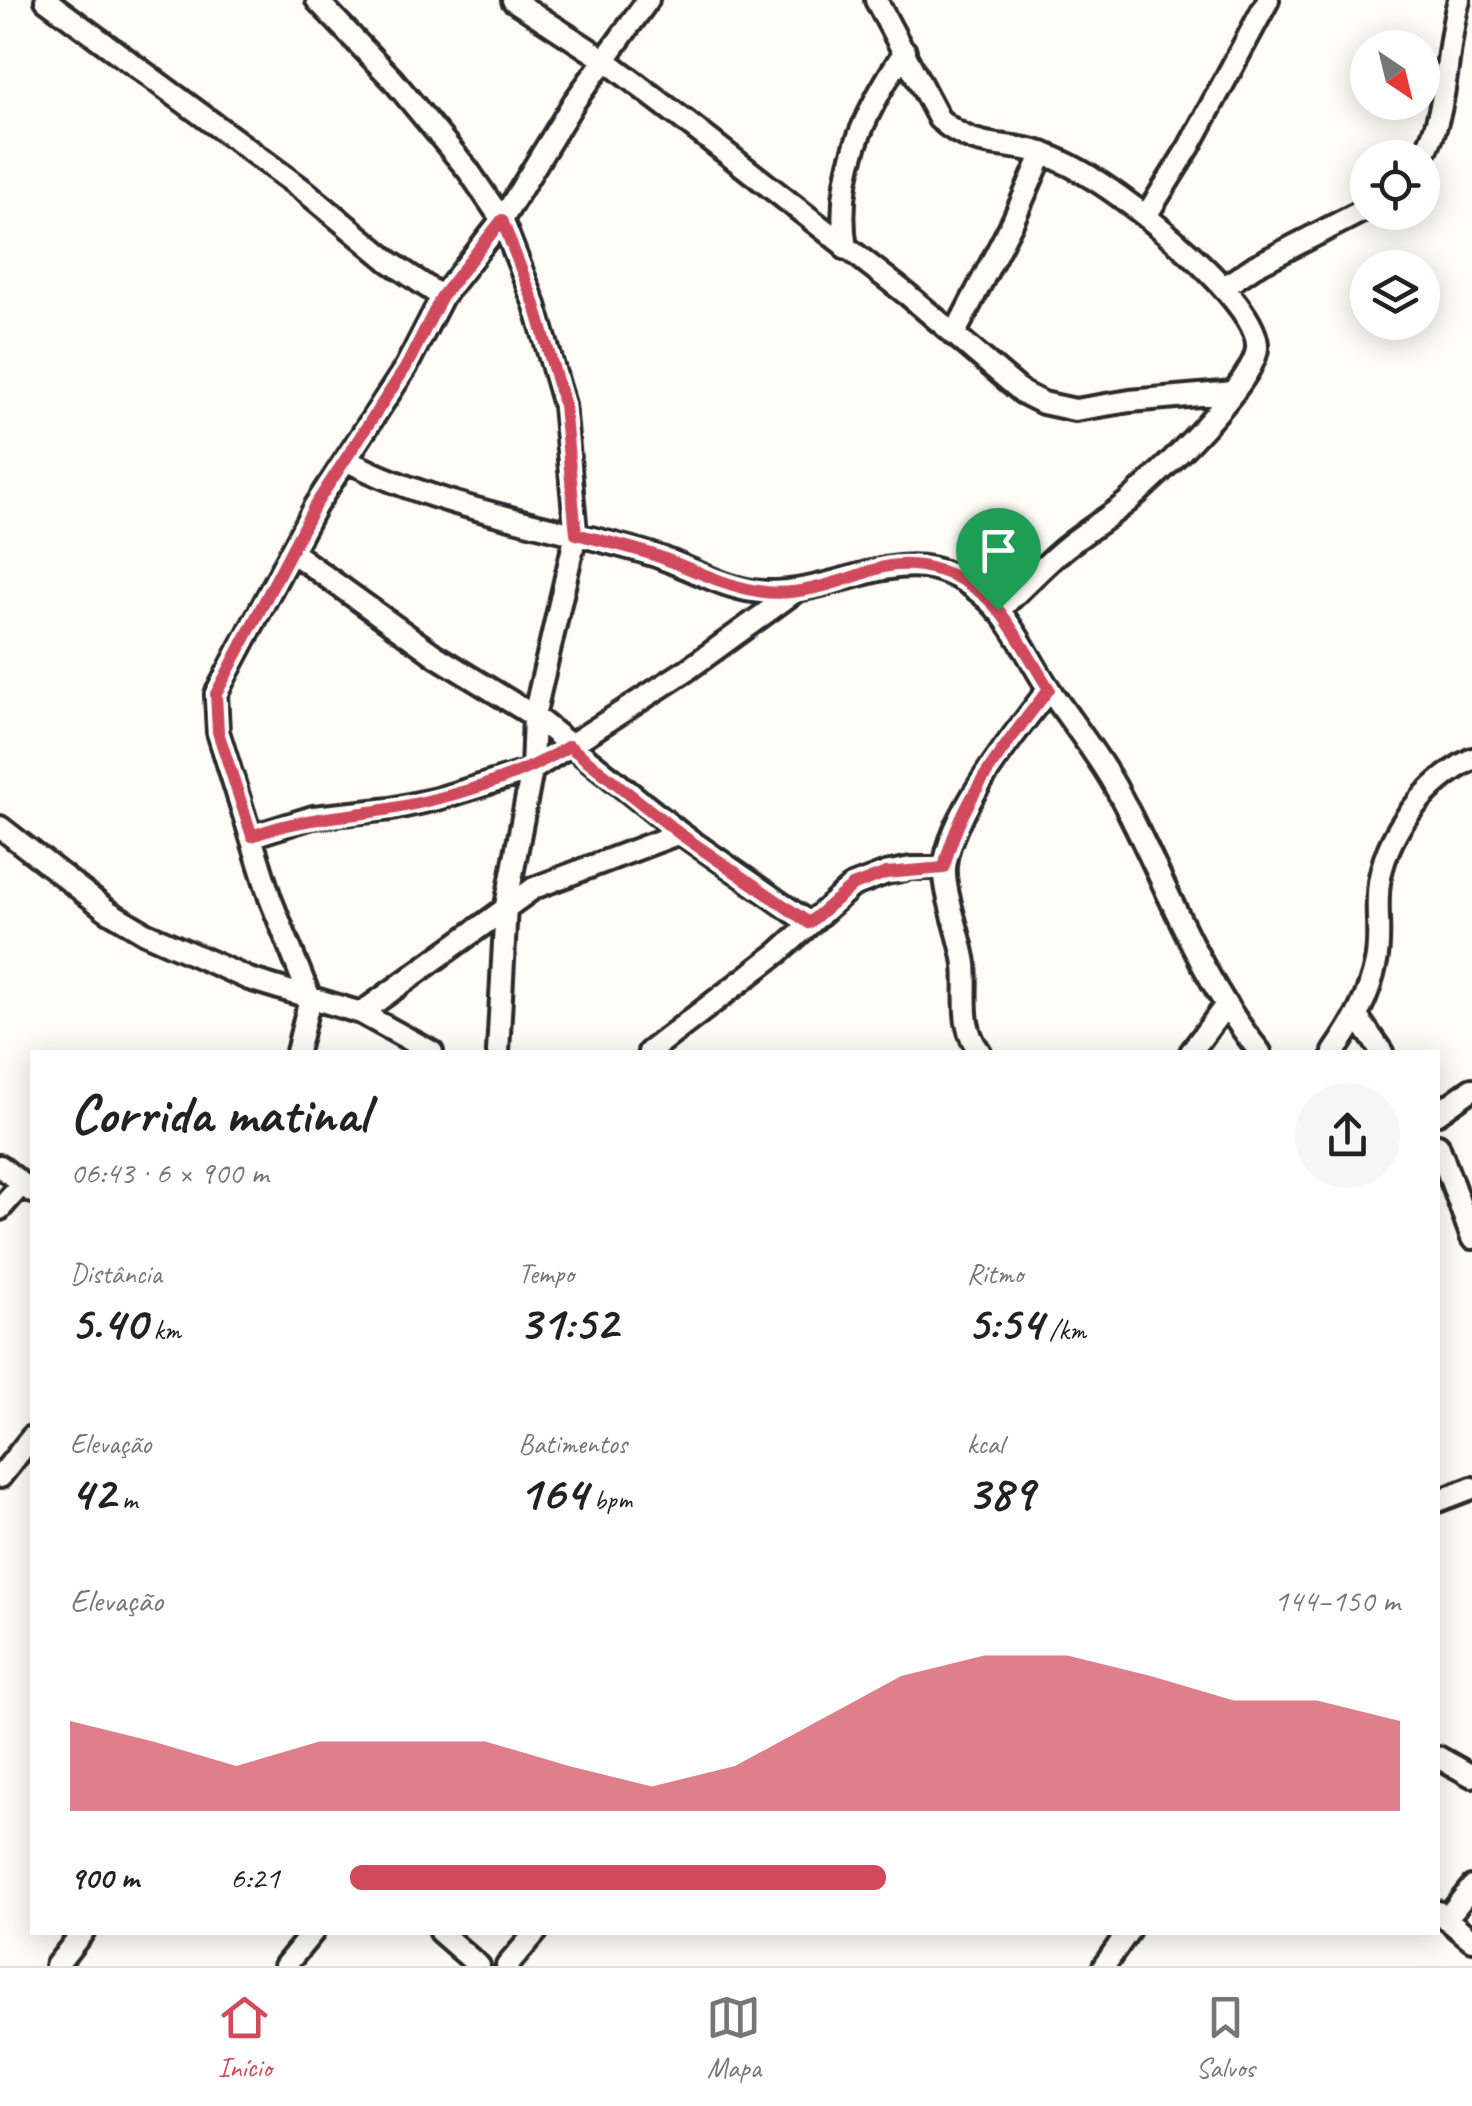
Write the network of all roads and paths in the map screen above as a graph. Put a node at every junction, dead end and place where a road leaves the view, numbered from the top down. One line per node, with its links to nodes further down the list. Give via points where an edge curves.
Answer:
1 (46, 0): 20 (street)
2 (316, 0): 17 (street, via 393,80)
3 (513, 0): 8 (street)
4 (648, 0): 12 (street)
5 (876, 0): 11 (street)
6 (1268, 0): 15 (street)
7 (1459, 0): 10 (street)
8 (539, 8): 12 (street)
9 (1472, 29): 10 (street)
10 (1449, 34): 13 (street)
11 (905, 52): 14 (street, via 950,129 989,146); 18 (street, via 878,90 844,183)
12 (605, 60): 17 (street); 18 (street)
13 (1433, 140)
14 (1043, 154): 15 (street, via 1091,177); 21 (street)
15 (1146, 216): 19 (street)
16 (1350, 217): 19 (street)
17 (502, 220): 20 (street); 24 (street, via 564,405)
18 (846, 249): 21 (street)
19 (1224, 288): 22 (street, via 1258,345)
20 (442, 296): 23 (street)
21 (954, 335): 22 (street, via 1022,392 1075,410)
22 (1234, 392): 27 (street, via 1128,501)
23 (346, 460): 24 (street, via 464,508); 25 (street)
24 (576, 534): 26 (street, via 761,592); 29 (street)
25 (292, 552): 29 (street, via 436,656); 35 (street, via 216,694 218,732)
26 (798, 590): 27 (street, via 906,564 940,569); 30 (street)
27 (998, 610): 28 (street)
28 (1049, 689): 36 (street, via 996,758 960,821); 40 (street, via 1113,782)
29 (534, 716): 30 (street); 32 (street)
30 (569, 746): 32 (street); 34 (street)
31 (1472, 758): 42 (street, via 1427,793 1396,829 1379,879 1377,959)
32 (532, 770): 35 (street, via 437,799 313,817); 37 (street)
33 (0, 827): 39 (street, via 145,933 249,980)
34 (680, 834): 37 (street, via 534,888); 38 (street)
35 (252, 836): 39 (street)
36 (944, 868): 38 (street, via 886,873 852,886); 47 (street, via 965,966 965,1014)
37 (506, 906): 41 (street); 45 (street)
38 (809, 923): 46 (street)
39 (310, 998): 41 (street); 43 (street)
40 (1226, 1005): 48 (street); 49 (street)
41 (361, 1014): 44 (street)
42 (1358, 1018): 50 (street); 51 (street)
43 (297, 1050)
44 (428, 1050)
45 (498, 1050)
46 (652, 1050)
47 (979, 1050)
48 (1192, 1050)
49 (1259, 1050)
50 (1335, 1050)
51 (1381, 1050)
52 (1472, 1089): 53 (street)
53 (1440, 1112)
54 (1440, 1150): 58 (street)
55 (0, 1166): 56 (street)
56 (27, 1188): 57 (street)
57 (0, 1209)
58 (1472, 1238)
59 (30, 1439): 60 (street)
60 (0, 1477)
61 (1472, 1488): 62 (street)
62 (1440, 1500)
63 (1440, 1757): 64 (street)
64 (1472, 1776)
65 (1472, 1887): 66 (street)
66 (1442, 1916): 72 (street)
67 (82, 1935): 73 (street)
68 (311, 1935): 74 (street)
69 (443, 1935): 75 (street)
70 (533, 1935): 76 (street)
71 (1126, 1935): 77 (street)
72 (1472, 1940)
73 (56, 1966)
74 (285, 1966)
75 (479, 1966)
76 (507, 1966)
77 (1104, 1966)

